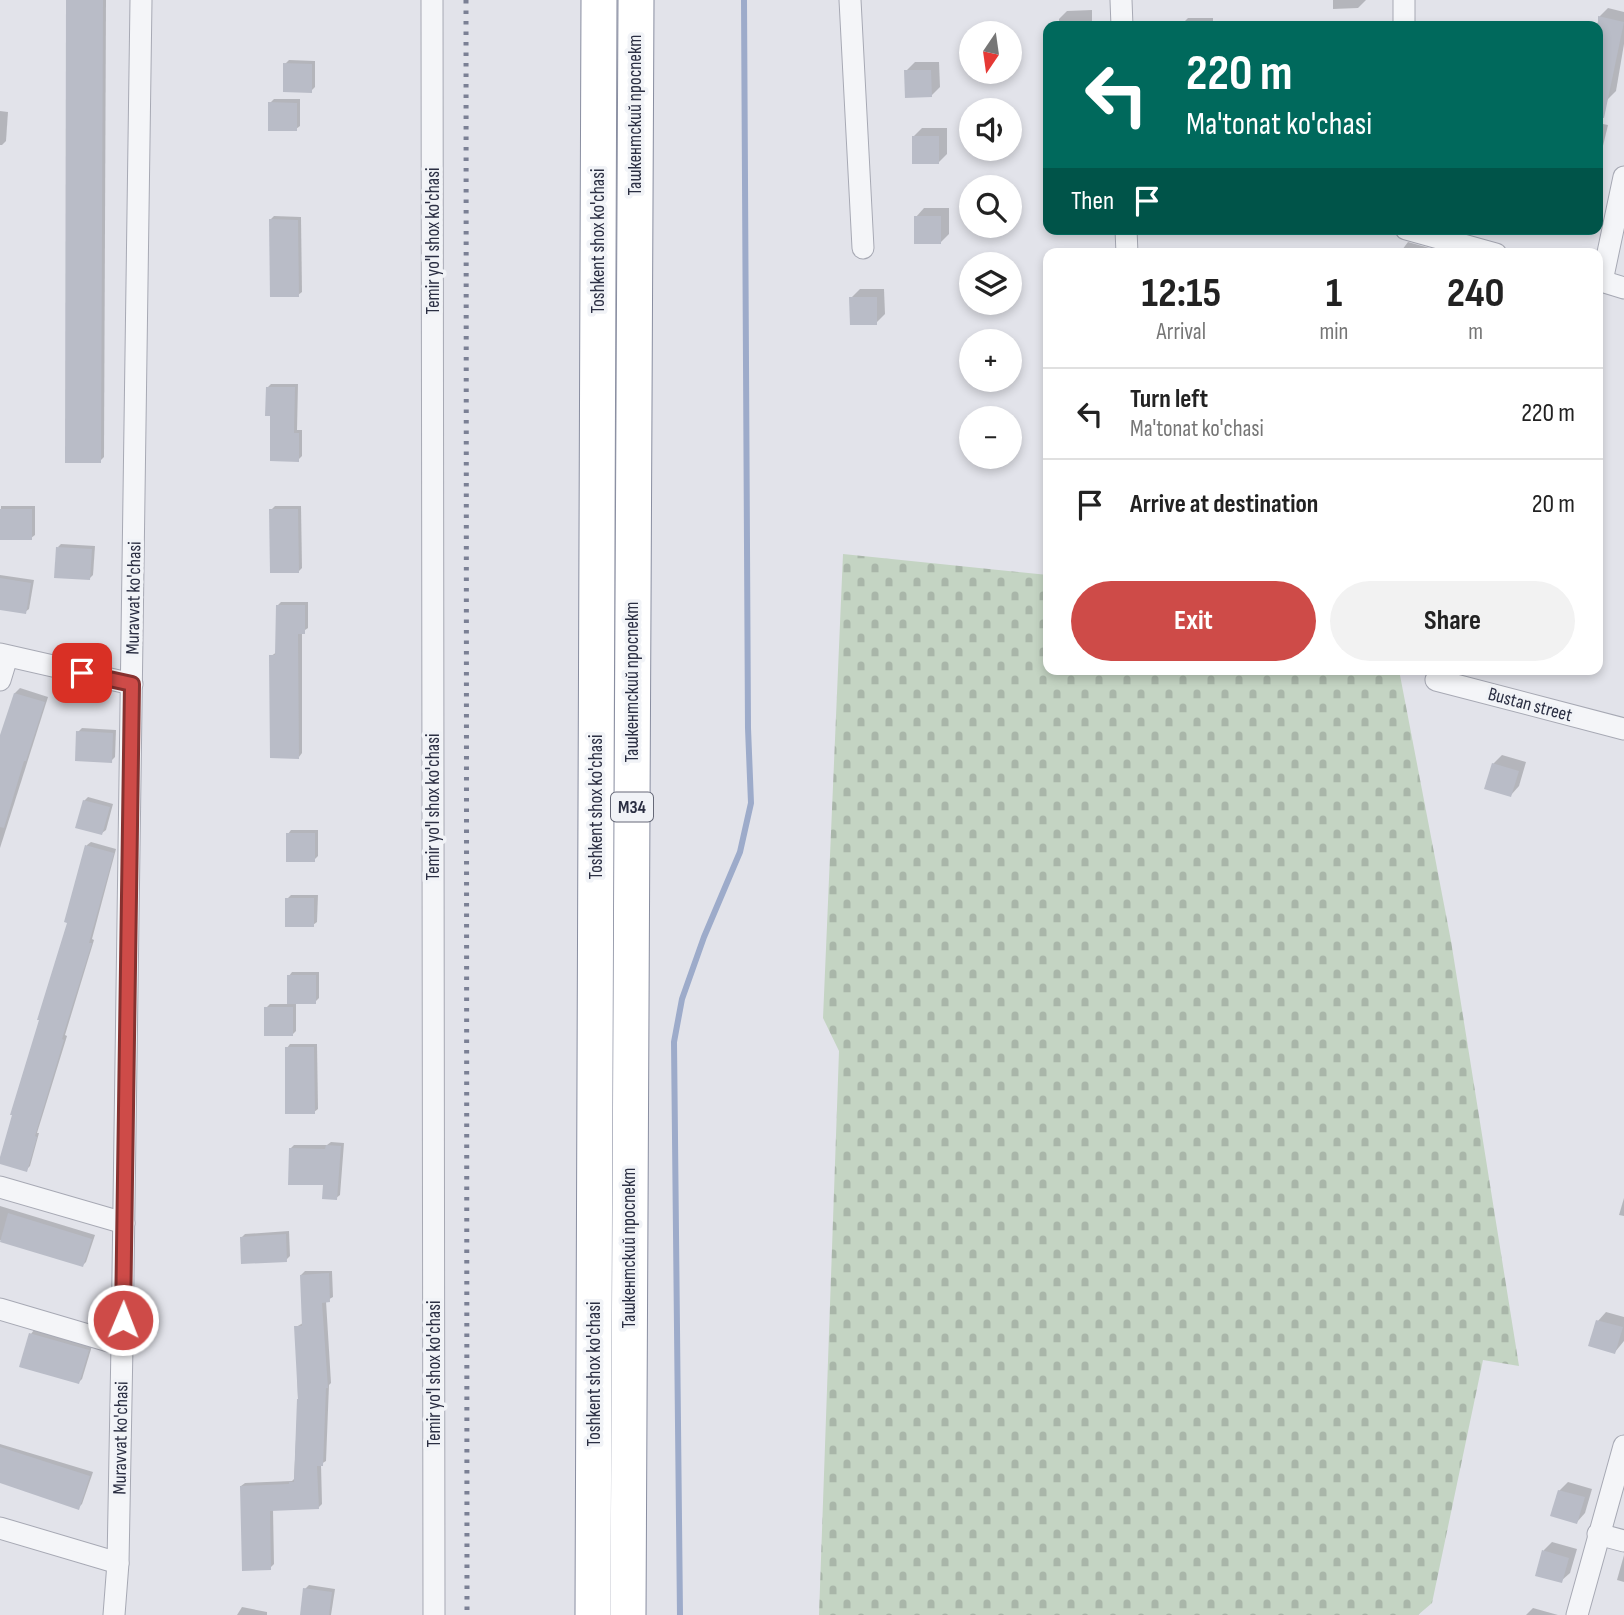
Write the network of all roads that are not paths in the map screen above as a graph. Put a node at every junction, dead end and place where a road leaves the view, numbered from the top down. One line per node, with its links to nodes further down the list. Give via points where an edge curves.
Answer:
1 (141, 0): 20 (street, Muravvat ko'chasi)
2 (432, 0): 32 (street, Temir yo'l shox ko'chasi)
3 (598, 0): 33 (highway, Toshkent shox ko'chasi / M34)
4 (636, 0): 34 (highway, Ташкентский проспект / M34)
5 (850, 0): 12 (street)
6 (1121, 0): 8 (street)
7 (1404, 0): 9 (street)
8 (1122, 21)
9 (1404, 21)
10 (1624, 177): 14 (street)
11 (1425, 235): 13 (street)
12 (863, 248)
13 (1474, 248)
14 (1603, 268)
15 (1603, 282): 16 (street)
16 (1624, 288)
17 (4, 656): 18 (street); 20 (street)
18 (0, 680)
19 (1436, 680): 21 (street, Bustаn street)
20 (132, 684): 23 (street, Muravvat ko'chasi)
21 (1624, 729)
22 (0, 1187): 23 (street)
23 (124, 1223): 25 (street, Muravvat ko'chasi)
24 (0, 1309): 25 (street)
25 (122, 1345): 30 (street, Muravvat ko'chasi)
26 (1624, 1446): 28 (street)
27 (0, 1528): 30 (street)
28 (1598, 1534): 29 (street); 35 (street)
29 (1624, 1541)
30 (118, 1563): 31 (street, Muravvat ko'chasi)
31 (114, 1615)
32 (434, 1615)
33 (593, 1615)
34 (628, 1615)
35 (1577, 1615)

